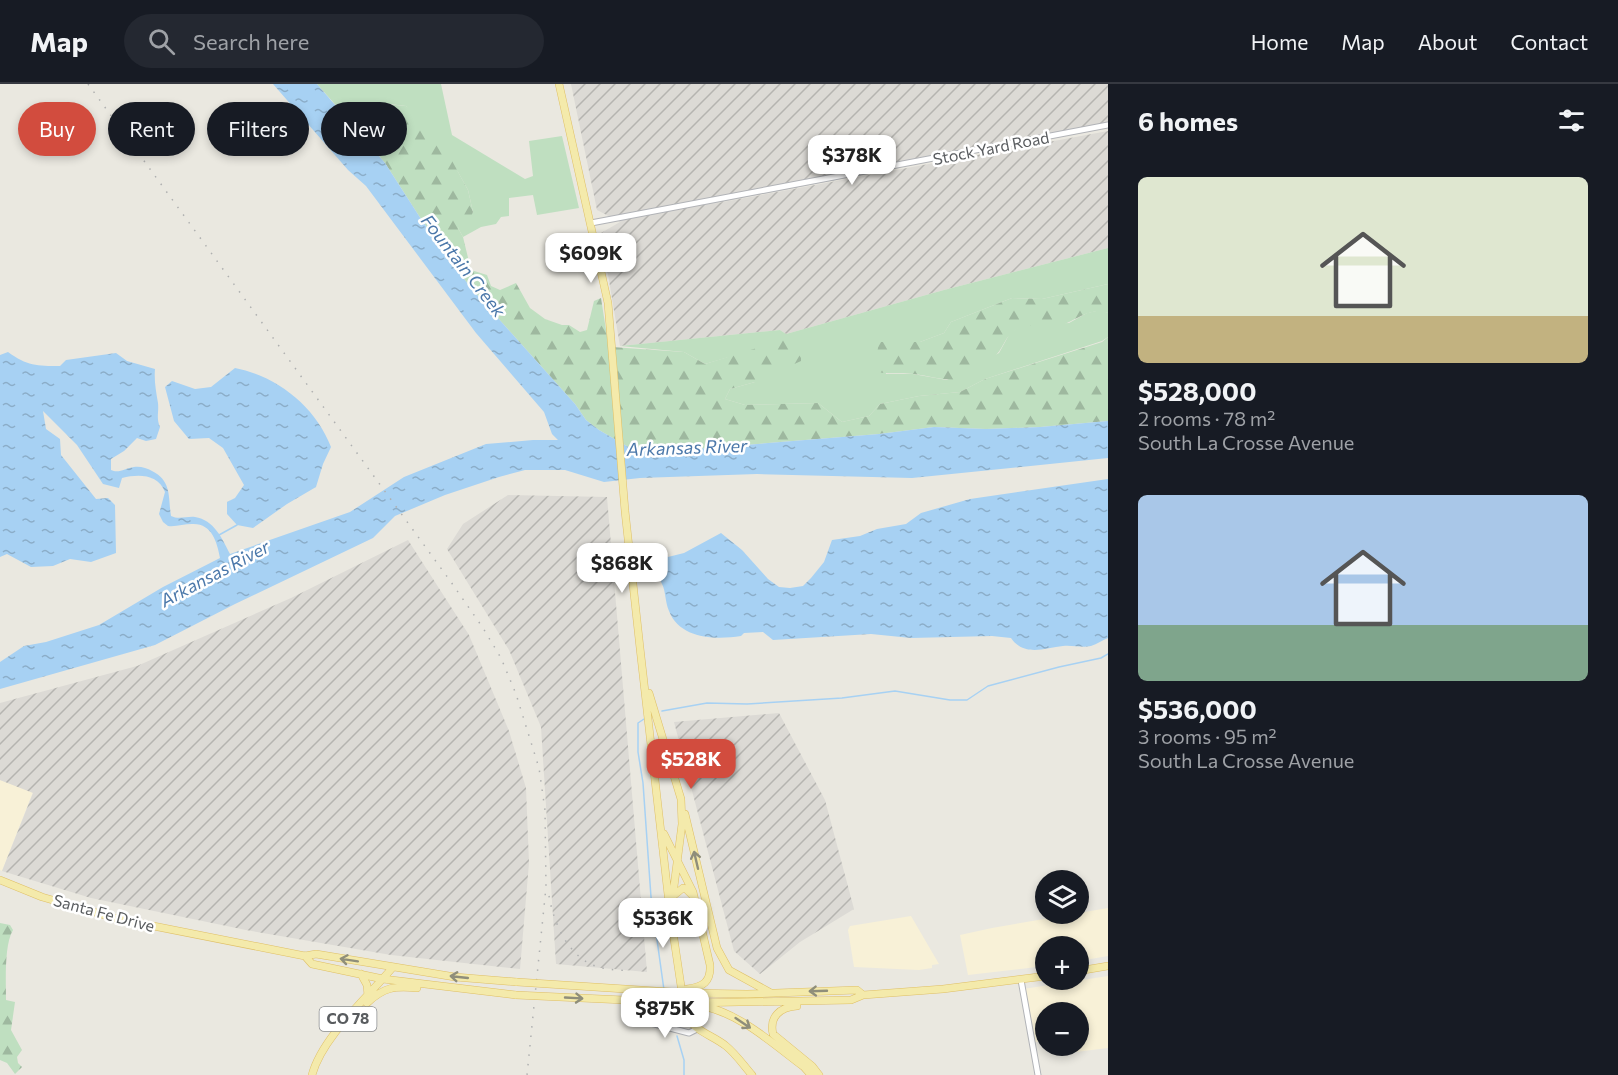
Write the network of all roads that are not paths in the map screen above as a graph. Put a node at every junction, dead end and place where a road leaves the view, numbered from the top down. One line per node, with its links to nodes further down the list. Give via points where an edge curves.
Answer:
1 (559, 84): 3 (main road)
2 (1108, 125): 3 (street, Stock Yard Road)
3 (591, 223): 4 (main road, via 608,303)
4 (643, 674): 5 (main road); 6 (main road)
5 (672, 770): 6 (street); 7 (main road)
6 (655, 773): 8 (main road)
7 (681, 799): 9 (main road); 24 (main road, one-way to 7, via 729,970 717,948)
8 (661, 830): 9 (main road); 13 (main road)
9 (678, 860): 11 (main road); 12 (main road)
10 (0, 879): 14 (main road, Santa Fe Drive, via 42,897 118,919)
11 (672, 898): 12 (main road, via 683,888); 13 (main road)
12 (694, 899): 23 (main road, via 710,973 701,987)
13 (670, 912): 31 (main road, via 685,1013)
14 (305, 956): 16 (main road, one-way to 14, via 316,954); 18 (main road, via 312,964)
15 (1108, 966): 17 (main road)
16 (393, 967): 20 (main road, CO 78); 23 (main road, one-way to 16, bridge, via 455,977)
17 (1089, 969)
18 (361, 974): 20 (main road); 26 (main road)
19 (1035, 978): 21 (main road)
20 (383, 979): 22 (main road); 26 (main road, CO 78)
21 (1021, 980): 25 (main road); 36 (street)
22 (457, 989): 28 (main road, one-way to 28, bridge); 29 (main road, via 453,992 389,988)
23 (687, 991): 24 (main road)
24 (771, 993): 25 (main road, one-way to 24, via 857,990)
25 (863, 995): 27 (main road, via 851,1000)
26 (368, 996): 29 (main road, CO 78)
27 (814, 1002): 28 (main road); 35 (main road, via 788,1006 777,1013 772,1029 776,1038)
28 (689, 1003): 34 (main road, one-way to 34, via 719,1009 739,1020)
29 (347, 1020): 32 (main road, CO 78, via 330,1040)
30 (627, 1021): 31 (street, via 689,1033)
31 (697, 1029): 33 (main road, via 726,1047)
32 (312, 1075)
33 (752, 1075)
34 (812, 1075)
35 (819, 1075)
36 (1038, 1075)

